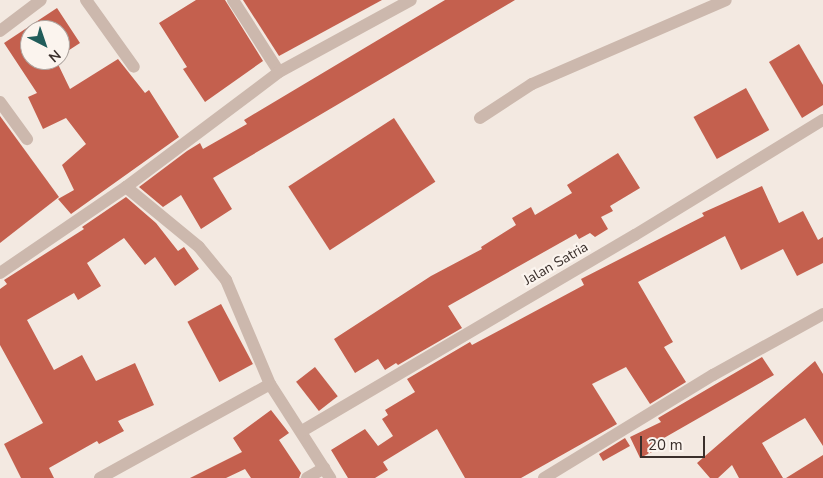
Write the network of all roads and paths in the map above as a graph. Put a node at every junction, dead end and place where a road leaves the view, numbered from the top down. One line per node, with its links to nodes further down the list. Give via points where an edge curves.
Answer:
1 (41, 0): 6 (street)
2 (86, 0): 7 (street)
3 (233, 0): 8 (street)
4 (411, 0): 8 (street)
5 (726, 0): 10 (street, via 532,84)
6 (0, 31)
7 (134, 67)
8 (279, 72): 13 (street)
9 (0, 102): 12 (street)
10 (480, 118)
11 (823, 120): 17 (street, Jalan Satria)
12 (27, 139)
13 (126, 187): 14 (street); 16 (street, via 198,247 218,268 237,300)
14 (0, 273)
15 (823, 314): 21 (street, via 713,375)
16 (270, 384): 17 (street); 19 (street)
17 (302, 431): 18 (street)
18 (327, 473): 20 (street)
19 (100, 478)
20 (307, 478)
21 (544, 478)

